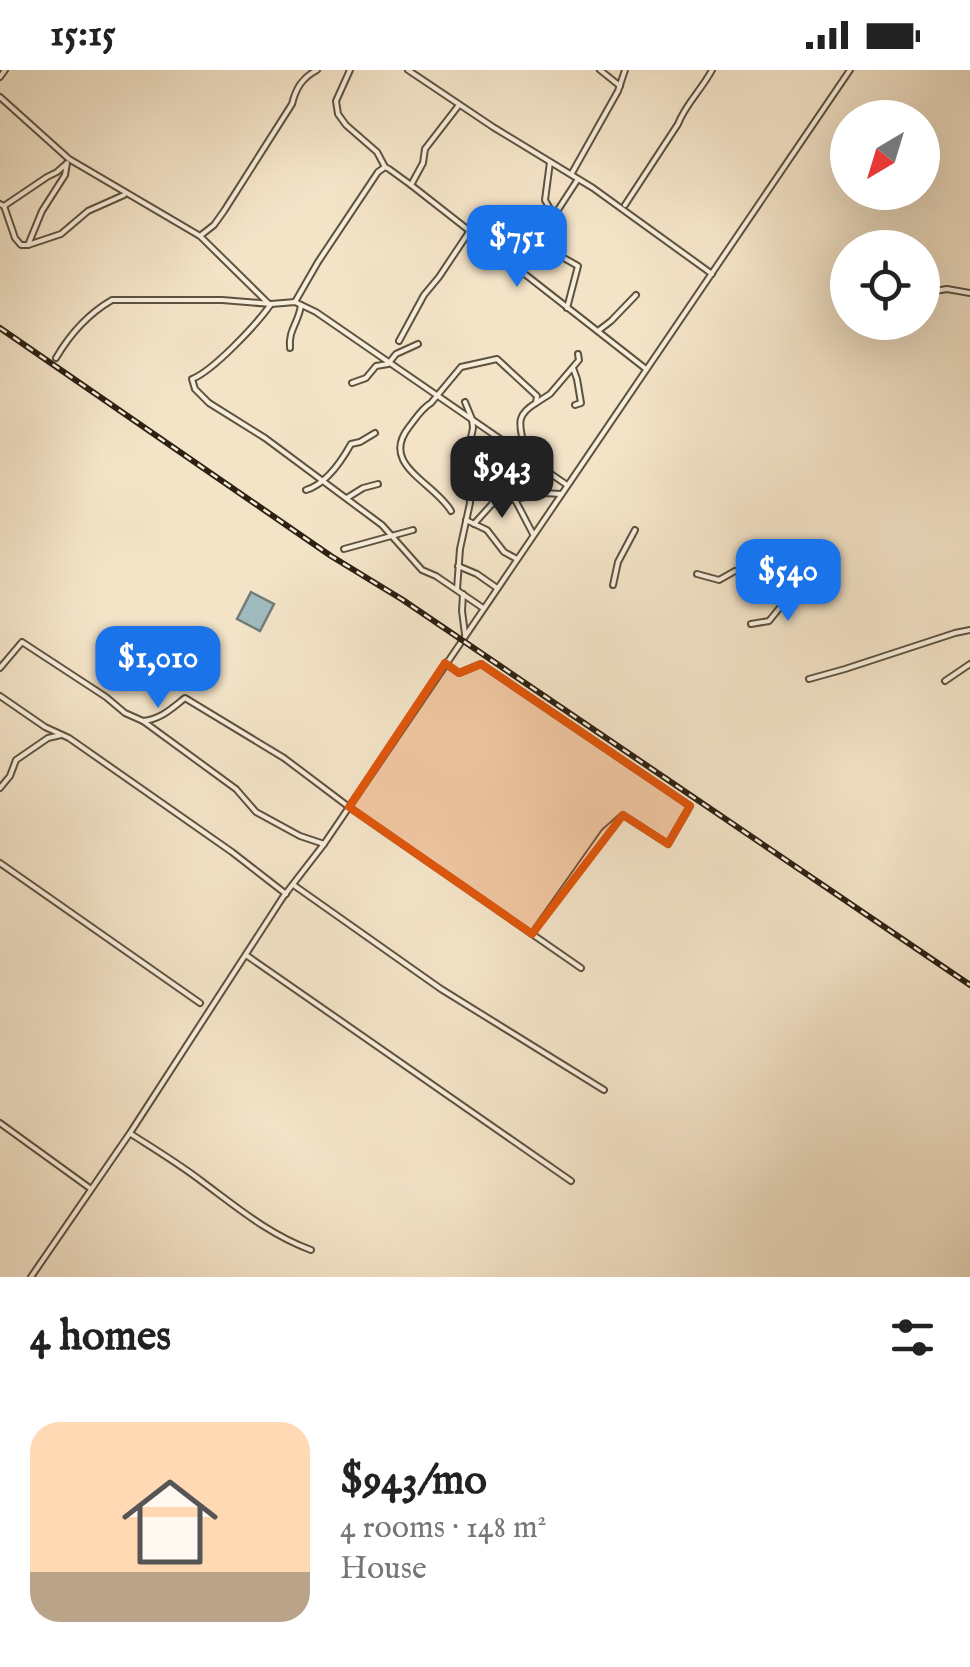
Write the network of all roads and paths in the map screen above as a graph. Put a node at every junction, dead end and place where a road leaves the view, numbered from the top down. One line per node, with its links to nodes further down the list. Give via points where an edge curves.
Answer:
1 (5, 70): 10 (street)
2 (317, 70): 25 (street, via 299,85 224,211)
3 (350, 70): 16 (street, via 336,101 338,114)
4 (408, 70): 9 (street)
5 (600, 70): 11 (street)
6 (625, 70): 11 (street)
7 (712, 70): 22 (street)
8 (850, 70): 27 (street)
9 (417, 72): 13 (street)
10 (0, 77)
11 (620, 86): 17 (street)
12 (0, 97): 14 (street)
13 (459, 106): 15 (street); 19 (street, via 425,149)
14 (68, 161): 20 (street); 21 (street); 26 (street)
15 (550, 162): 18 (street); 23 (street, via 545,200)
16 (385, 167): 19 (street); 31 (street, via 318,262)
17 (572, 173)
18 (578, 179): 23 (street); 27 (street)
19 (411, 184): 24 (street)
20 (127, 194): 25 (street); 26 (street)
21 (2, 205): 26 (street, via 15,238)
22 (625, 205)
23 (554, 216): 33 (street, via 554,247 578,266)
24 (470, 230): 33 (street); 35 (street)
25 (200, 236): 32 (street)
26 (28, 246)
27 (712, 274): 42 (street)
28 (940, 290): 29 (street)
29 (970, 293)
30 (636, 294): 34 (street)
31 (298, 303): 32 (street); 37 (street); 40 (street)
32 (271, 304): 39 (street, via 112,300 72,332); 52 (street, via 192,380 194,390)
33 (567, 308): 34 (street)
34 (598, 332): 42 (street)
35 (399, 341)
36 (418, 344): 40 (street)
37 (290, 348)
38 (578, 354): 41 (street)
39 (56, 358)
40 (388, 364): 43 (street); 44 (street)
41 (573, 368): 46 (street); 47 (street, via 581,403)
42 (646, 369): 54 (street)
43 (352, 382)
44 (437, 396): 46 (street, via 462,366 497,358 537,396); 48 (street); 60 (street, via 400,438 399,449 411,474)
45 (466, 402): 48 (street)
46 (536, 403): 50 (street, via 520,418)
47 (575, 406)
48 (472, 419): 50 (street); 61 (street)
49 (375, 433): 52 (street, via 351,444)
50 (524, 455): 51 (street, via 511,465); 54 (street)
51 (508, 480): 58 (street); 59 (street)
52 (324, 482): 55 (street); 57 (street)
53 (378, 484): 57 (street)
54 (567, 485): 56 (street)
55 (306, 490)
56 (561, 494): 58 (street); 65 (street)
57 (347, 498): 66 (street)
58 (515, 500): 59 (street); 65 (street)
59 (492, 504): 62 (street)
60 (450, 511)
61 (466, 520): 62 (street); 69 (street)
62 (474, 524): 68 (street)
63 (413, 530): 66 (street)
64 (635, 530): 73 (street)
65 (534, 534): 68 (street)
66 (390, 535): 67 (street); 75 (street, via 422,570)
67 (344, 549)
68 (516, 559): 74 (street)
69 (458, 566): 74 (street); 75 (street)
70 (735, 571): 71 (street, via 719,580)
71 (697, 574)
72 (793, 583): 78 (street, via 769,621)
73 (613, 585)
74 (497, 588): 77 (street)
75 (456, 589): 76 (street)
76 (463, 594): 77 (street); 80 (street)
77 (483, 608): 80 (street)
78 (751, 624)
79 (968, 632): 84 (street)
80 (465, 634): 81 (street)
81 (445, 663): 90 (street); 95 (street, via 459,673 482,664 690,806 668,844 622,815)
82 (970, 664): 85 (street)
83 (0, 668): 87 (street, via 22,642)
84 (809, 679)
85 (945, 681)
86 (0, 696): 88 (street)
87 (142, 721): 90 (street, via 164,715 185,698); 91 (street, via 236,788 256,812)
88 (62, 735): 89 (street, via 16,760); 94 (street)
89 (0, 788)
90 (349, 807): 91 (street); 95 (street)
91 (324, 844): 93 (street)
92 (0, 863): 98 (street)
93 (294, 884): 94 (street); 99 (street, via 441,989)
94 (286, 894): 96 (street)
95 (532, 934): 97 (street)
96 (246, 955): 101 (street); 102 (street)
97 (581, 968)
98 (200, 1003)
99 (604, 1090)
100 (0, 1123): 103 (street)
101 (130, 1133): 103 (street); 104 (street, via 232,1207)
102 (570, 1181)
103 (91, 1189): 105 (street)
104 (311, 1250)
105 (31, 1277)

